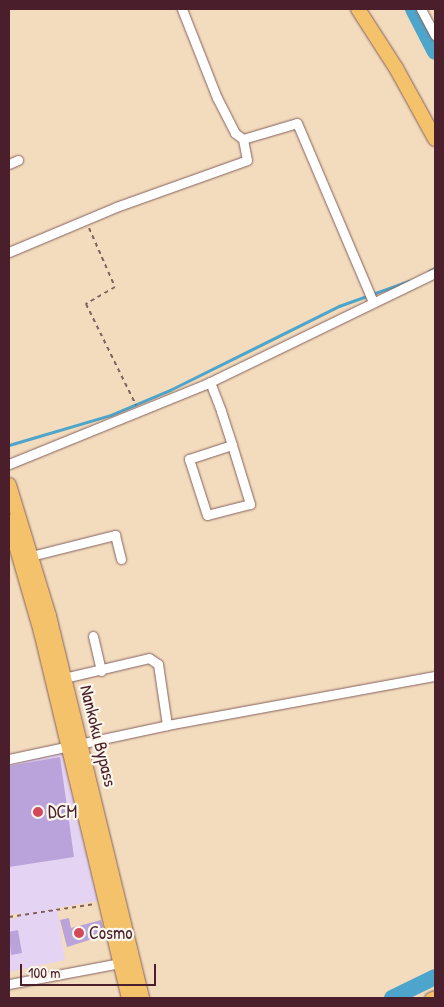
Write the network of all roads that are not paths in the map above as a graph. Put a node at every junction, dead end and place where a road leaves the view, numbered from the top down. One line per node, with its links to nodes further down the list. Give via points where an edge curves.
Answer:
1 (182, 9): 5 (street, via 217,98 235,133)
2 (358, 9): 6 (highway, via 396,68)
3 (421, 9): 4 (street)
4 (435, 35)
5 (243, 139): 9 (street, via 247,160); 11 (street, via 297,123)
6 (435, 139)
7 (18, 160): 8 (street)
8 (9, 164)
9 (9, 252)
10 (435, 273): 11 (street)
11 (373, 302): 12 (street)
12 (210, 382): 13 (street); 14 (street, via 140,414)
13 (232, 445): 13 (street, via 250,504 207,515 189,459)
14 (9, 464)
15 (9, 486): 17 (highway, Nankoku Bypass)
16 (9, 521): 24 (highway, Nankoku Bypass)
17 (31, 556): 18 (street, via 115,535); 22 (highway, Nankoku Bypass)
18 (121, 559)
19 (94, 636): 20 (street)
20 (101, 670): 22 (street); 23 (street, via 149,658 158,664)
21 (435, 676): 23 (street)
22 (64, 678): 24 (highway, Nankoku Bypass)
23 (167, 725): 24 (street)
24 (75, 744): 25 (street); 26 (highway, Nankoku Bypass); 26 (highway, Nankoku Bypass, via 106,902)
25 (9, 759)
26 (126, 961): 27 (street); 29 (highway, Nankoku Bypass); 30 (highway, Nankoku Bypass)
27 (9, 984)
28 (435, 996): 31 (main road)
29 (129, 998)
30 (142, 998)
31 (430, 998)

